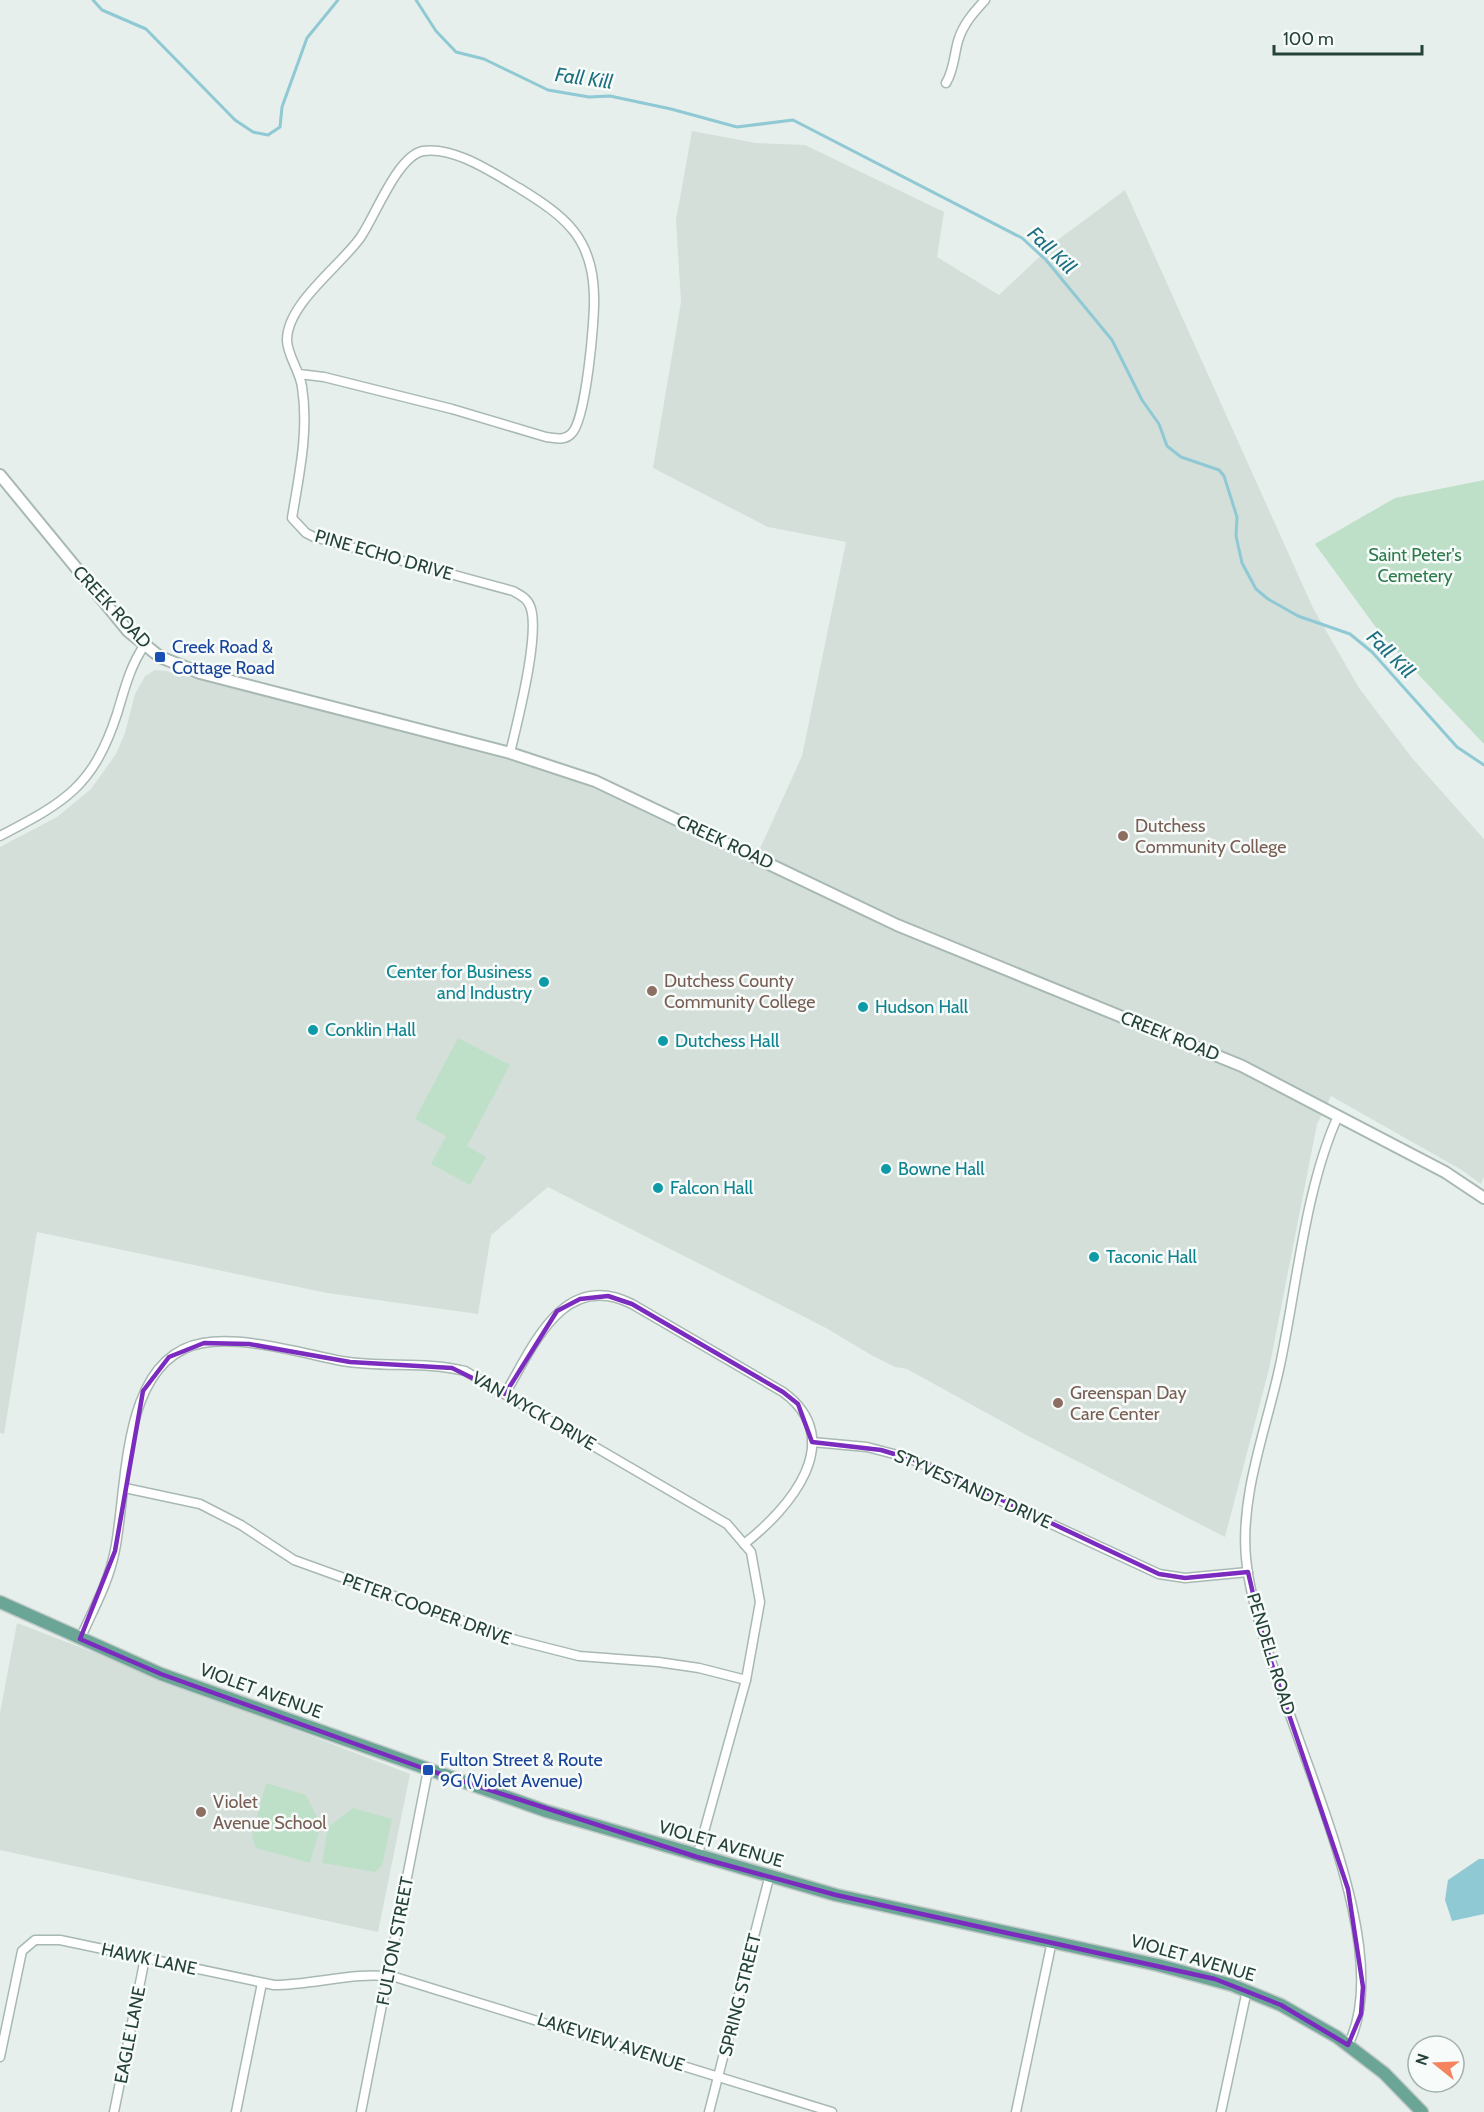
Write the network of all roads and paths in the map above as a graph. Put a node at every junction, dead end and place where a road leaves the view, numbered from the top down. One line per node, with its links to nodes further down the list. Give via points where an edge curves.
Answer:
1 (985, 0): 2 (street, via 967,20 958,39)
2 (946, 83)
3 (299, 374): 3 (street, via 324,377 561,439 575,430 582,405 591,334 591,260 573,227 544,203 459,157 437,151 421,152 399,172 360,238 293,318 287,340); 6 (street, PINE ECHO DRIVE, via 305,428 292,518 296,523 314,537 513,591 531,607 533,623 526,678)
4 (0, 475): 5 (street, CREEK ROAD, via 95,593)
5 (144, 646): 6 (street, CREEK ROAD, via 170,661 209,675); 7 (street, via 131,669 108,740 88,777 58,803)
6 (510, 753): 8 (street, CREEK ROAD, via 603,784 897,926 1211,1052)
7 (0, 836)
8 (1338, 1116): 9 (street, CREEK ROAD, via 1445,1172); 14 (street, PENDELL ROAD, via 1318,1174 1250,1495 1245,1528)
9 (1484, 1198)
10 (505, 1394): 11 (street, via 557,1311 580,1299 608,1296 632,1304 791,1398 803,1412); 12 (street, VAN WYCK DRIVE, via 465,1371 452,1368 350,1362 249,1344 204,1343 169,1357 154,1371 143,1391); 13 (street, VAN WYCK DRIVE, via 727,1524)
11 (812, 1443): 13 (street, via 811,1462 795,1492 767,1526); 14 (street, STYVESTANDT DRIVE, via 867,1447 909,1458 1159,1574 1185,1578)
12 (125, 1488): 16 (street, VAN WYCK DRIVE, via 109,1575); 17 (street, PETER COOPER DRIVE, via 200,1504 312,1568 516,1640 579,1656 658,1662)
13 (744, 1544): 17 (street, VAN WYCK DRIVE, via 753,1562 760,1602)
14 (1248, 1572): 26 (street, PENDELL ROAD, via 1264,1641 1348,1889 1363,1987 1361,2014)
15 (0, 1602): 16 (main road, VIOLET AVENUE)
16 (80, 1639): 18 (main road, VIOLET AVENUE, via 161,1674)
17 (746, 1680): 19 (street, VAN WYCK DRIVE)
18 (428, 1770): 19 (main road, VIOLET AVENUE); 23 (street, FULTON STREET)
19 (697, 1857): 20 (main road, VIOLET AVENUE)
20 (769, 1878): 21 (main road, VIOLET AVENUE); 28 (street, SPRING STREET)
21 (1052, 1941): 25 (main road, VIOLET AVENUE, via 1197,1974); 34 (street)
22 (145, 1958): 24 (street, HAWK LANE); 27 (street, HAWK LANE, via 60,1940 35,1940 18,1962); 29 (street, EAGLE LANE)
23 (388, 1976): 24 (street, HAWK LANE, via 364,1974 303,1985); 28 (street, LAKEVIEW AVENUE); 31 (street, FULTON STREET)
24 (262, 1983): 30 (street)
25 (1247, 1990): 26 (main road, VIOLET AVENUE, via 1298,2014); 35 (street)
26 (1348, 2045): 36 (main road, VIOLET AVENUE, via 1384,2073)
27 (0, 2057)
28 (719, 2076): 32 (street, SPRING STREET); 33 (street, LAKEVIEW AVENUE)
29 (114, 2112)
30 (236, 2112)
31 (361, 2112)
32 (709, 2112)
33 (832, 2112)
34 (1016, 2112)
35 (1221, 2112)
36 (1422, 2112)

